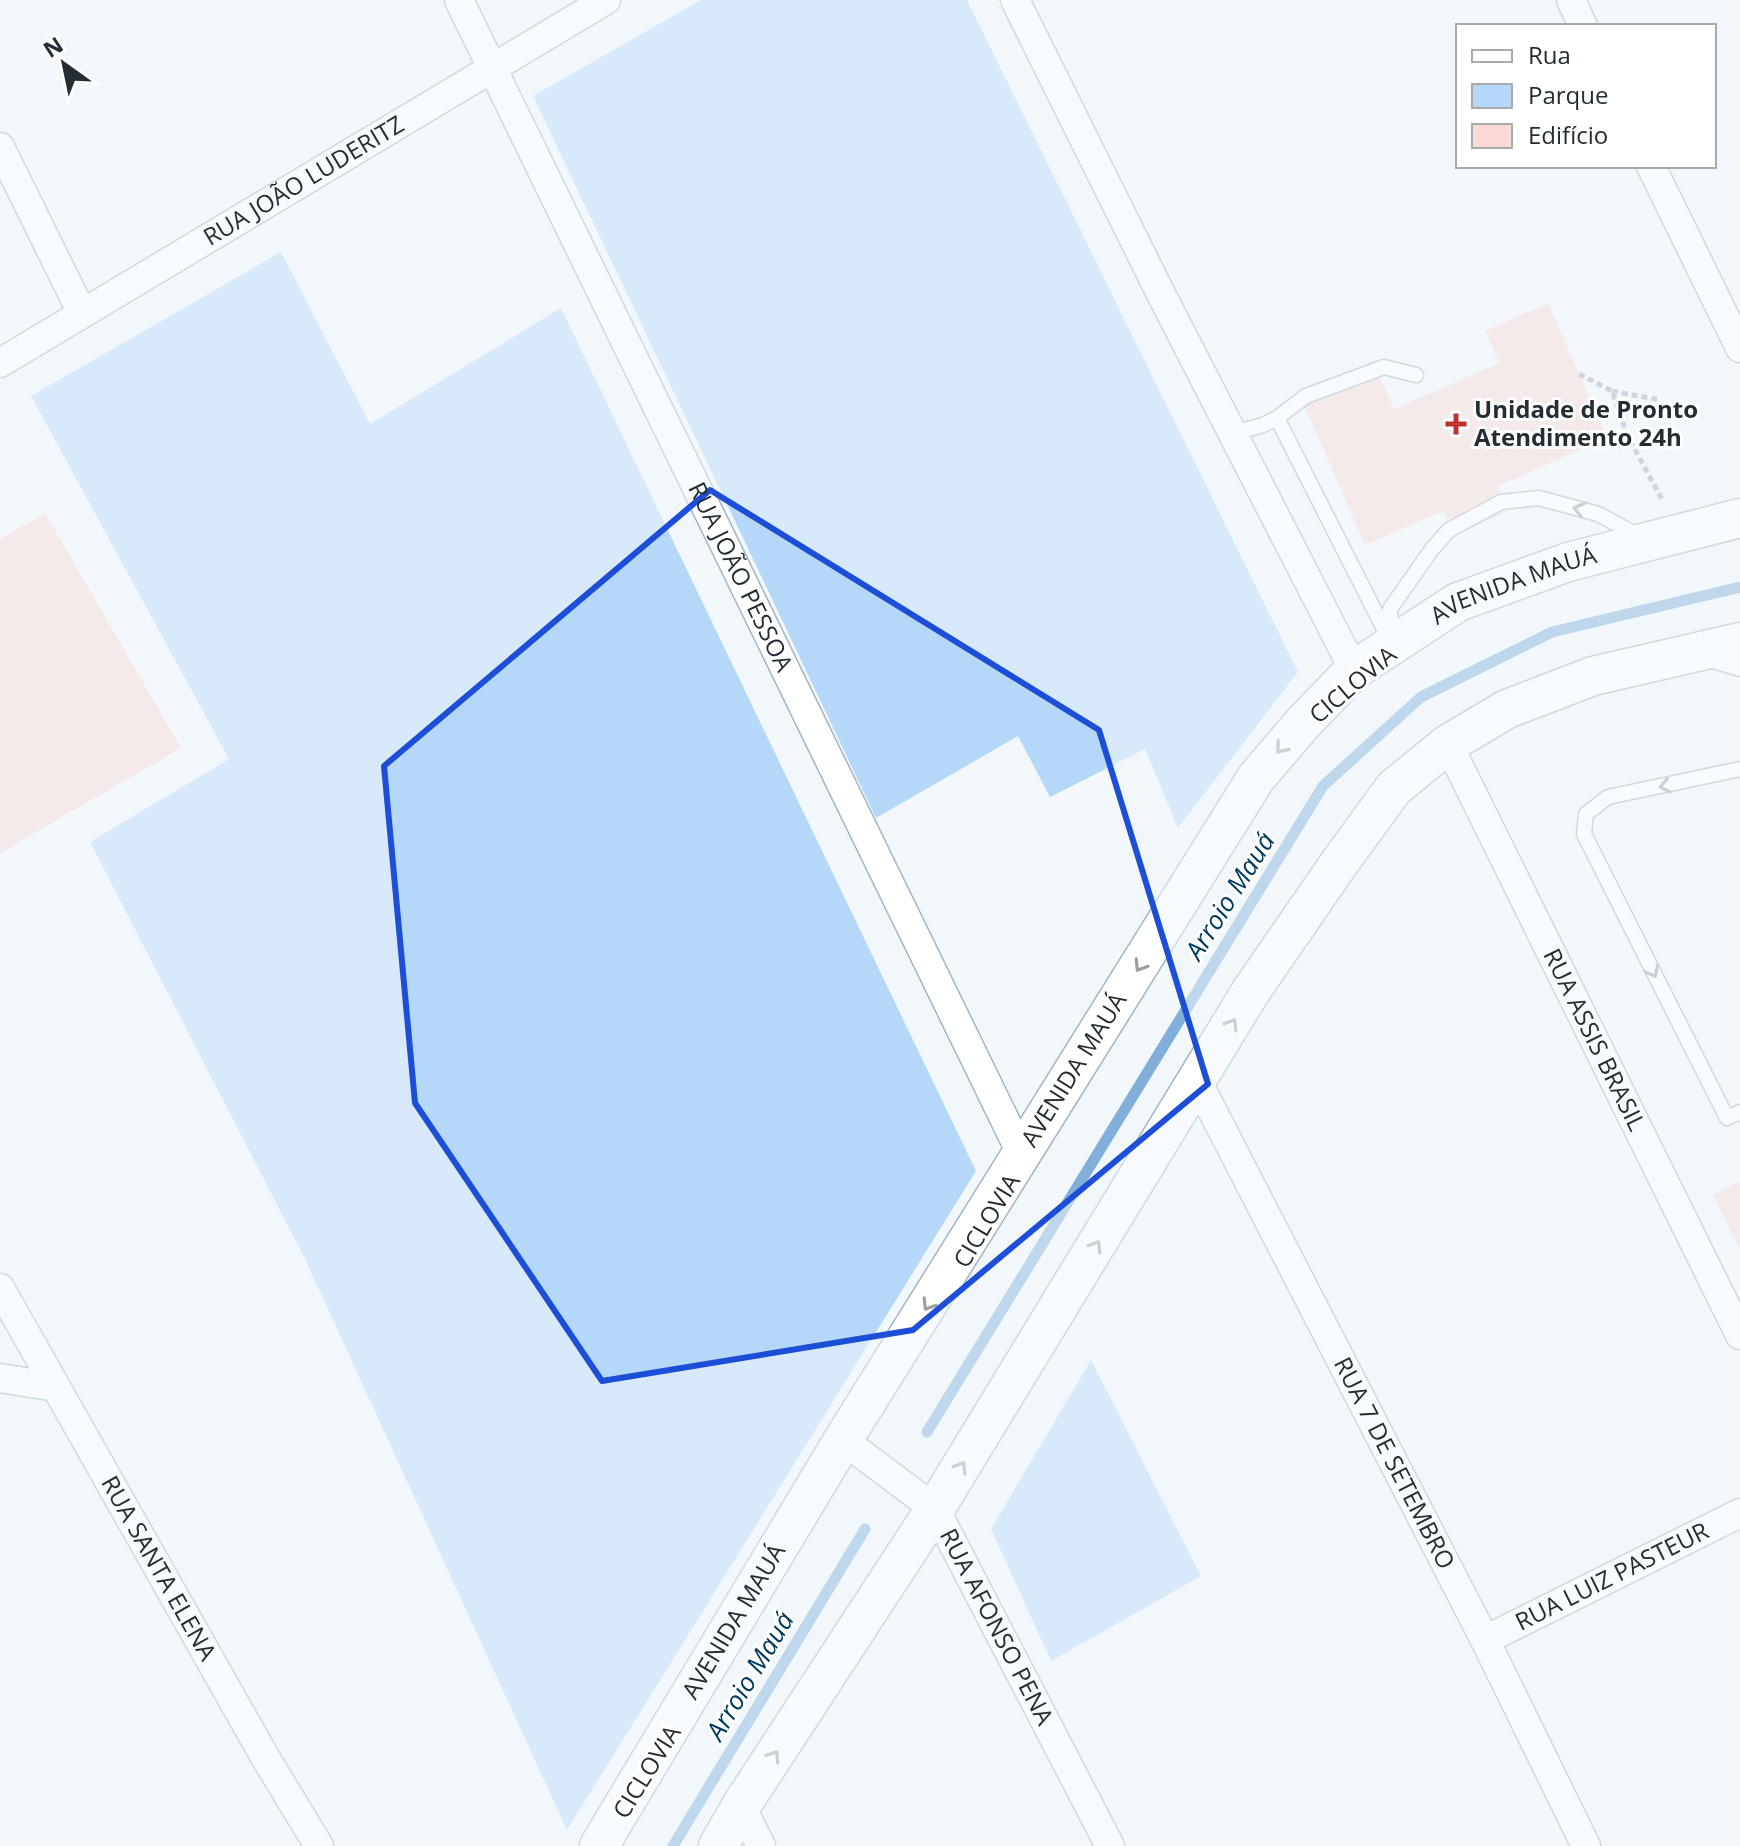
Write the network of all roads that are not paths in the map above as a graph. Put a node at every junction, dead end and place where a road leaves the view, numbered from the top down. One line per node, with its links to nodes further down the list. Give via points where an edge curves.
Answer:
1 (459, 0): 6 (street, RUA JOÃO PESSOA)
2 (606, 0): 6 (street, RUA JOÃO LUDERITZ)
3 (1015, 0): 14 (street)
4 (1571, 0): 5 (street)
5 (1582, 24)
6 (492, 68): 9 (street, RUA JOÃO LUDERITZ); 26 (street, RUA JOÃO PESSOA)
7 (0, 147): 9 (street)
8 (1652, 168): 10 (street)
9 (82, 313): 11 (street, RUA JOÃO LUDERITZ)
10 (1740, 348)
11 (0, 363)
12 (1416, 375): 13 (lane, via 1384,367 1306,396)
13 (1277, 418): 14 (lane); 18 (lane)
14 (1233, 433): 21 (street)
15 (1740, 518): 16 (main road, AVENIDA MAUÁ)
16 (1666, 537): 18 (main road, AVENIDA MAUÁ, via 1568,562 1458,602); 18 (lane, one-way to 18, via 1539,498 1501,502 1449,530 1432,549 1390,609)
17 (1740, 642): 19 (main road)
18 (1392, 645): 21 (main road, AVENIDA MAUÁ)
19 (1690, 654): 20 (lane); 22 (main road, via 1593,676 1507,709)
20 (1740, 669)
21 (1354, 670): 26 (main road, AVENIDA MAUÁ, one-way to 26, via 1256,778)
22 (1448, 744): 24 (main road, one-way to 22, via 1251,991 1394,788); 29 (street, RUA ASSIS BRASIL)
23 (1739, 770): 25 (lane, one-way to 25, via 1608,797 1586,814 1584,834 1727,1118)
24 (1197, 1081): 34 (main road, one-way to 24); 36 (street, RUA 7 DE SETEMBRO)
25 (1740, 1112)
26 (1022, 1155): 33 (main road, AVENIDA MAUÁ, one-way to 33)
27 (0, 1288): 30 (street, RUA SANTA ELENA)
28 (0, 1332): 30 (street)
29 (1740, 1335)
30 (29, 1336): 32 (street, RUA SANTA ELENA)
31 (0, 1378): 32 (street)
32 (56, 1387): 38 (street, RUA SANTA ELENA)
33 (843, 1440): 34 (street, RUA AFONSO PENA); 39 (main road, AVENIDA MAUÁ)
34 (935, 1509): 37 (main road, one-way to 34); 42 (street, RUA AFONSO PENA)
35 (1740, 1513): 36 (street, RUA LUIZ PASTEUR)
36 (1485, 1640): 43 (street, RUA 7 DE SETEMBRO)
37 (741, 1806): 40 (main road); 41 (street)
38 (319, 1846)
39 (599, 1846)
40 (718, 1846)
41 (761, 1846)
42 (1110, 1846)
43 (1586, 1846)

